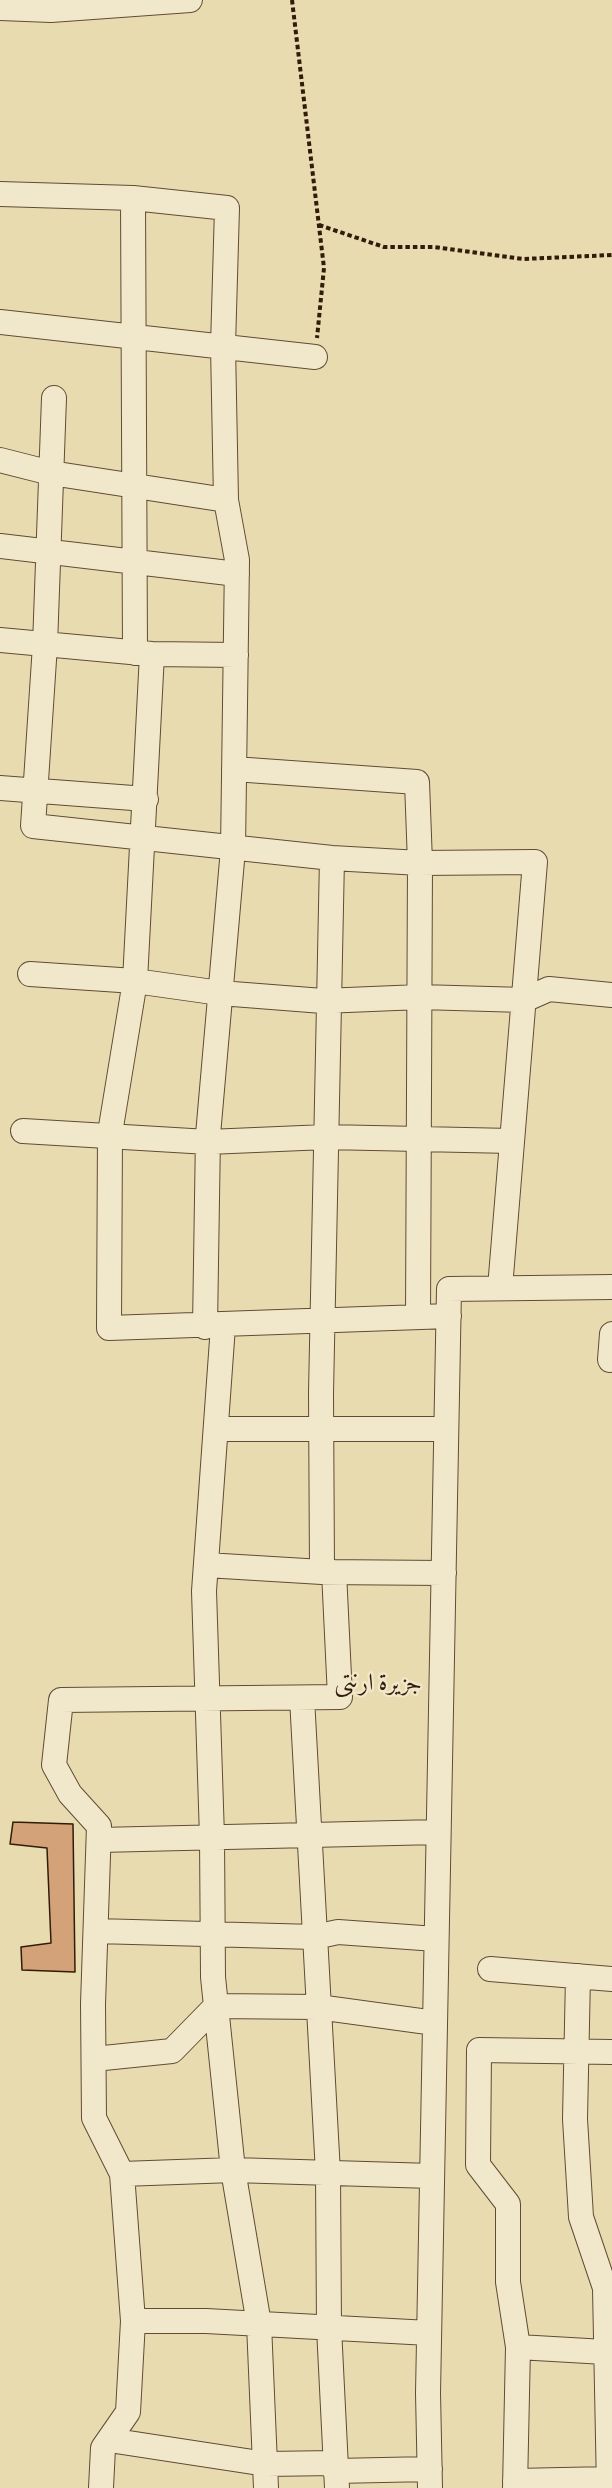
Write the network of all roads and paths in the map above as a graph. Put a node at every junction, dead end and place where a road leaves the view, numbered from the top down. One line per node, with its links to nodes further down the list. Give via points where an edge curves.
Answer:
1 (190, 0): 3 (street)
2 (292, 0): 7 (path)
3 (79, 3): 4 (street, via 51,10)
4 (0, 8)
5 (0, 194): 6 (street)
6 (133, 198): 10 (street); 11 (street, via 226,208)
7 (319, 225): 8 (path, via 384,247 434,247 523,260); 12 (path, via 324,268)
8 (612, 255)
9 (0, 322): 10 (street)
10 (132, 338): 11 (street); 16 (street)
11 (223, 346): 12 (street); 17 (street)
12 (315, 357)
13 (54, 398): 15 (street)
14 (0, 460): 15 (street)
15 (51, 472): 16 (street); 19 (street)
16 (134, 484): 17 (street); 20 (street)
17 (226, 500): 21 (street)
18 (0, 546): 19 (street)
19 (47, 551): 20 (street); 23 (street)
20 (134, 564): 21 (street); 24 (street)
21 (237, 574): 25 (street)
22 (0, 640): 23 (street)
23 (45, 645): 24 (street); 28 (street)
24 (144, 654): 25 (street); 29 (street)
25 (236, 655): 26 (street)
26 (234, 770): 31 (street); 33 (street, via 417,782)
27 (0, 788): 28 (street)
28 (35, 792): 29 (street); 30 (street, via 33,826)
29 (146, 799): 30 (street)
30 (144, 836): 31 (street); 35 (street)
31 (233, 849): 32 (street); 36 (street)
32 (332, 858): 33 (street); 40 (street)
33 (420, 863): 38 (street); 39 (street, via 535,862)
34 (30, 974): 35 (street)
35 (135, 981): 36 (street); 42 (street)
36 (220, 993): 40 (street); 46 (street)
37 (612, 995): 39 (street, via 549,989)
38 (420, 997): 39 (street); 40 (street); 44 (street)
39 (524, 1000): 45 (street)
40 (329, 1001): 43 (street)
41 (24, 1131): 42 (street)
42 (110, 1136): 46 (street); 52 (street, via 109,1328)
43 (326, 1137): 44 (street); 46 (street); 51 (street)
44 (419, 1139): 45 (street); 50 (street)
45 (512, 1141): 48 (street)
46 (208, 1142): 52 (street)
47 (612, 1287): 48 (street)
48 (500, 1288): 49 (street, via 449,1289)
49 (448, 1316): 50 (street); 57 (street)
50 (418, 1317): 51 (street)
51 (322, 1322): 52 (street); 56 (street)
52 (214, 1326): 55 (street)
53 (612, 1334): 54 (street)
54 (610, 1360)
55 (216, 1429): 56 (street); 58 (street)
56 (321, 1429): 57 (street); 59 (street)
57 (446, 1429): 60 (street)
58 (206, 1565): 59 (street); 62 (street)
59 (328, 1572): 60 (street); 61 (street, via 340,1697)
60 (444, 1574): 63 (street)
61 (302, 1698): 62 (street); 64 (street)
62 (206, 1699): 65 (street); 66 (street, via 61,1700 54,1765 70,1794 99,1826)
63 (438, 1832): 64 (street); 70 (street)
64 (309, 1835): 65 (street); 69 (street)
65 (212, 1837): 66 (street); 68 (street)
66 (99, 1840): 67 (street)
67 (96, 1931): 68 (street); 79 (street)
68 (212, 1935): 69 (street); 74 (street)
69 (315, 1937): 70 (street, via 338,1932); 75 (street)
70 (436, 1939): 76 (street)
71 (490, 1969): 72 (street)
72 (578, 1976): 73 (street); 77 (street)
73 (612, 1979)
74 (216, 2006): 75 (street); 79 (street, via 172,2051); 80 (street)
75 (318, 2007): 76 (street); 81 (street)
76 (435, 2023): 83 (street)
77 (576, 2052): 78 (street); 88 (street, via 479,2050 478,2165 508,2204 508,2282); 89 (street, via 580,2217 605,2288)
78 (612, 2052)
79 (94, 2059): 82 (street, via 94,2118)
80 (233, 2170): 81 (street); 82 (street); 85 (street)
81 (328, 2173): 83 (street); 86 (street)
82 (122, 2174): 84 (street)
83 (432, 2176): 87 (street)
84 (133, 2321): 85 (street); 90 (street, via 128,2412)
85 (259, 2324): 86 (street); 91 (street)
86 (329, 2328): 87 (street); 92 (street)
87 (429, 2333): 93 (street)
88 (518, 2347): 89 (street); 95 (street)
89 (605, 2352): 94 (street)
90 (109, 2440): 91 (street); 96 (street, via 103,2448)
91 (266, 2464): 92 (street); 97 (street)
92 (335, 2474): 93 (street)
93 (430, 2479)
94 (609, 2484): 95 (street)
95 (515, 2485)
96 (101, 2488)
97 (266, 2488)

